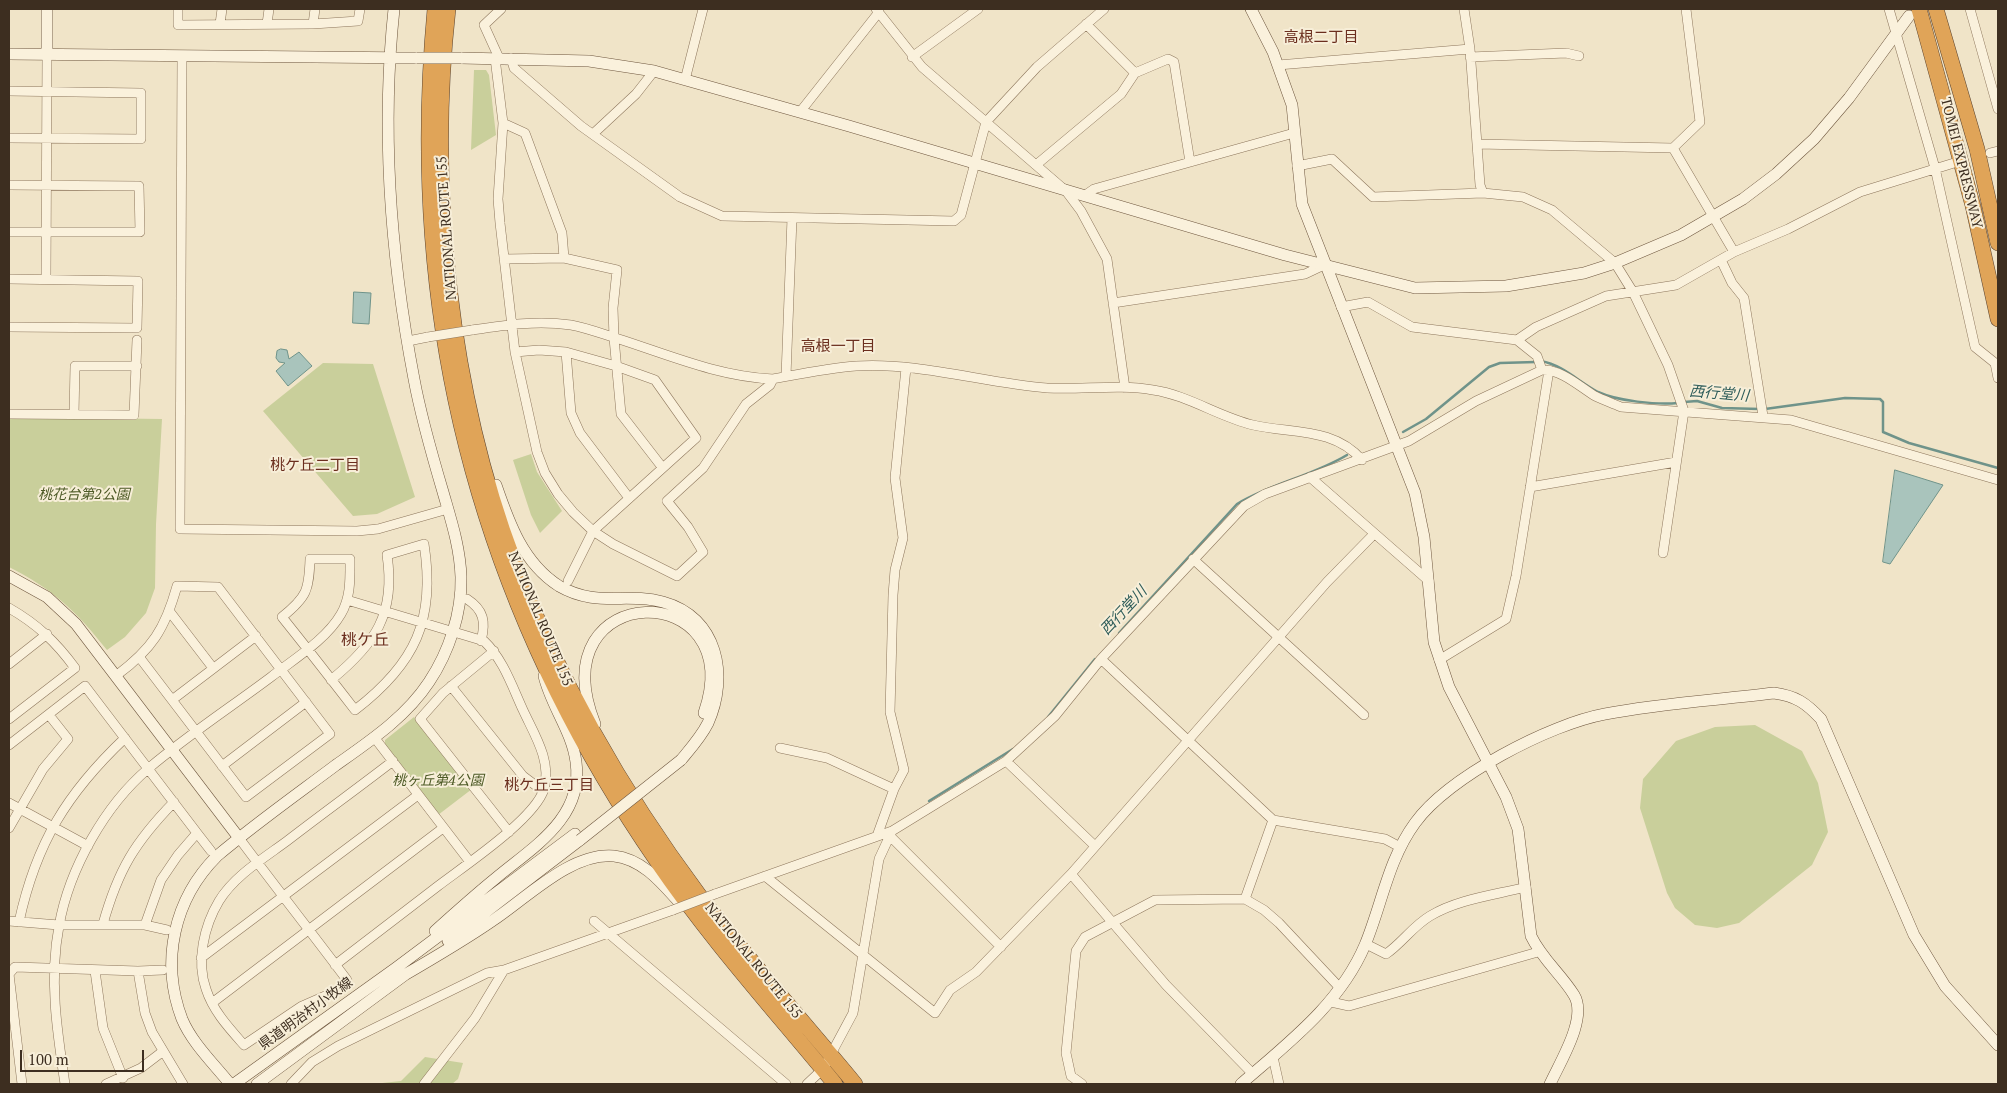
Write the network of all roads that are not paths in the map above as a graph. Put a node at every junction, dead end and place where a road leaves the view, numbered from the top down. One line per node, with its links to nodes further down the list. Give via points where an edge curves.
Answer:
1 (47, 9): 29 (street)
2 (178, 9): 22 (street, via 178,25)
3 (222, 9): 22 (street)
4 (269, 9): 23 (street)
5 (315, 9): 24 (street)
6 (360, 9): 24 (street, via 358,21)
7 (394, 9): 32 (street)
8 (435, 9): 129 (highway, NATIONAL ROUTE 155, via 427,132 430,211 437,292 452,390 472,474 502,566)
9 (448, 9): 95 (highway, NATIONAL ROUTE 155, via 441,130 443,209 450,293)
10 (501, 9): 34 (street, via 484,25)
11 (702, 9): 38 (street)
12 (978, 9): 33 (street)
13 (1104, 9): 25 (street)
14 (1251, 9): 35 (street)
15 (1464, 9): 27 (street)
16 (1686, 9): 50 (street, via 1700,122)
17 (1889, 9): 26 (street)
18 (1937, 9): 66 (highway, TOMEI EXPRESSWAY, via 1977,149)
19 (1970, 9): 41 (street)
20 (878, 10): 33 (street); 42 (street)
21 (1914, 12): 26 (street); 78 (highway, TOMEI EXPRESSWAY, via 1970,196)
22 (220, 24): 23 (street)
23 (267, 24): 24 (street)
24 (313, 24)
25 (1086, 24): 37 (street); 43 (street, via 1037,67)
26 (1897, 33): 56 (street); 63 (street, via 1850,98 1814,139 1776,174)
27 (1470, 53): 31 (street, via 1566,53); 35 (street); 49 (street)
28 (9, 54): 29 (street)
29 (46, 55): 30 (street); 40 (street)
30 (182, 56): 32 (street); 108 (street, via 180,529 357,531 378,529)
31 (1579, 56)
32 (389, 57): 34 (street, bridge); 84 (street, via 392,211)
33 (912, 57): 43 (street)
34 (502, 58): 36 (street, via 589,61); 44 (street); 46 (street)
35 (1278, 65): 45 (street, via 1292,105)
36 (654, 71): 38 (street); 46 (street, via 636,94)
37 (1135, 73): 51 (street, via 1168,59 1174,62); 54 (street, via 1121,94)
38 (685, 80): 42 (street)
39 (9, 91): 40 (street)
40 (47, 91): 48 (street); 48 (street, via 141,93 141,139)
41 (1998, 109)
42 (800, 112): 53 (street)
43 (986, 122): 53 (street); 54 (street)
44 (503, 123): 68 (street, via 525,133 562,233); 69 (street, via 498,199)
45 (1294, 133): 51 (street); 55 (street)
46 (593, 134): 62 (street, via 680,197 722,216)
47 (9, 138): 48 (street)
48 (46, 138): 57 (street)
49 (1477, 144): 50 (street); 60 (street)
50 (1673, 148): 63 (street)
51 (1190, 162): 61 (street, via 1094,189)
52 (1954, 163): 56 (street)
53 (975, 164): 59 (street); 62 (street, via 961,215 954,221)
54 (1036, 165): 59 (street)
55 (1297, 166): 60 (street, via 1332,158 1373,197); 72 (street, via 1302,204)
56 (1935, 168): 67 (street, via 1860,192 1796,226); 93 (street, via 1975,347 1995,363)
57 (46, 184): 58 (street); 65 (street); 65 (street, via 139,186 140,232)
58 (9, 185)
59 (1066, 191): 61 (street); 76 (street, via 1081,211 1107,259)
60 (1483, 193): 71 (street, via 1523,197 1552,210)
61 (1084, 196): 72 (street)
62 (792, 218): 91 (street)
63 (1714, 218): 67 (street); 71 (street, via 1652,249)
64 (9, 232): 65 (street)
65 (46, 232): 74 (street)
66 (1998, 243)
67 (1734, 252): 70 (street)
68 (564, 258): 69 (street); 81 (street, via 616,270)
69 (504, 259): 79 (street)
70 (1721, 260): 75 (street, via 1676,285); 97 (street, via 1744,298)
71 (1615, 263): 72 (street, via 1584,273 1506,286 1415,288); 75 (street)
72 (1324, 265): 76 (street, via 1305,274); 77 (street)
73 (9, 279): 74 (street)
74 (46, 279): 80 (street, via 138,281 137,328)
75 (1633, 292): 83 (street, via 1581,305); 96 (street, via 1668,365)
76 (1113, 303): 94 (street)
77 (1341, 307): 83 (street, via 1368,302 1412,327); 100 (street)
78 (1998, 319)
79 (512, 323): 81 (street, via 572,325); 84 (street, bridge); 85 (street)
80 (9, 327)
81 (614, 338): 88 (street); 92 (street, via 717,372)
82 (137, 340): 87 (street)
83 (1517, 340): 90 (street, via 1536,356)
84 (408, 341): 108 (street, via 429,445)
85 (515, 352): 86 (street); 109 (street, via 530,430 545,473 573,512)
86 (566, 352): 88 (street); 107 (street, via 571,413 580,433)
87 (136, 366): 99 (street, via 134,415); 99 (street, via 74,366)
88 (616, 366): 103 (street, via 621,414); 103 (street, via 655,380 696,438)
89 (906, 368): 91 (street, via 856,366); 94 (street, via 1047,388); 158 (street, via 895,478 903,538 893,595 890,712 904,770)
90 (1545, 370): 96 (street, via 1621,407); 100 (street, via 1476,400); 106 (street)
91 (786, 376): 92 (street)
92 (773, 378): 109 (street, via 770,385 746,404 703,468 666,501 688,527 703,552 677,576)
93 (1998, 378)
94 (1125, 388): 101 (street, via 1154,390 1180,397 1233,420 1256,426 1309,432 1332,439)
95 (467, 395): 151 (street, via 511,529 524,552 541,571 579,595 602,600 647,600 672,605 690,616 711,639 719,666 717,696 703,732); 152 (highway, NATIONAL ROUTE 155, via 486,473 513,559 581,711)
96 (1682, 406): 97 (street); 102 (street)
97 (1762, 411): 105 (street)
98 (9, 414): 99 (street)
99 (74, 414)
100 (1395, 447): 101 (street); 115 (street, via 1415,493)
101 (1357, 454): 104 (street)
102 (1676, 462): 106 (street); 111 (street)
103 (662, 467): 107 (street)
104 (1310, 477): 110 (street); 112 (street, via 1265,494 1244,506)
105 (1998, 480)
106 (1530, 487): 132 (street, via 1506,619)
107 (629, 498): 109 (street)
108 (448, 509): 122 (street, via 458,546 461,576)
109 (593, 531): 114 (street)
110 (1374, 534): 115 (street); 125 (street, via 1327,582)
111 (1663, 553)
112 (1193, 559): 125 (street); 131 (street)
113 (9, 576): 136 (street, via 47,597 62,610)
114 (568, 581)
115 (1429, 581): 132 (street, via 1434,642)
116 (467, 599): 126 (street, via 478,606 485,626)
117 (347, 600): 119 (street); 127 (street, via 333,626); 127 (street, via 350,559 310,559 308,590 297,606 282,617)
118 (9, 608): 123 (street)
119 (385, 611): 121 (street); 121 (street, via 390,574 387,556 424,544 428,571); 137 (street, via 377,632 364,651)
120 (170, 612): 124 (street, via 176,586 218,586); 130 (street); 134 (street)
121 (423, 622): 122 (street); 137 (street, via 394,677 356,710)
122 (452, 632): 126 (street); 145 (street, via 438,667 420,694)
123 (47, 634): 133 (street); 143 (street, via 75,668)
124 (256, 636): 134 (street); 135 (street)
125 (1280, 639): 142 (street); 147 (street)
126 (481, 641): 128 (street)
127 (307, 648): 135 (street); 137 (street)
128 (494, 651): 138 (street); 159 (street, via 540,745 545,762)
129 (540, 657): 205 (street, via 546,684 574,749 577,773 572,801 557,826 539,844 448,919); 206 (highway, NATIONAL ROUTE 155, via 593,760 655,859)
130 (140, 658): 136 (street); 139 (street)
131 (1101, 659): 147 (street); 154 (street, via 1056,716)
132 (1439, 660): 155 (street)
133 (9, 664)
134 (213, 668): 139 (street)
135 (281, 669): 140 (street); 144 (street)
136 (117, 675): 150 (street)
137 (331, 680)
138 (452, 686): 159 (street, via 523,776); 168 (street, via 420,719)
139 (172, 700): 144 (street)
140 (306, 702): 156 (street); 156 (street, via 330,734 246,797)
141 (49, 715): 146 (street, via 85,686); 148 (street); 163 (street, via 68,739 42,769)
142 (1364, 715)
143 (9, 719)
144 (196, 732): 150 (street); 156 (street)
145 (374, 737): 153 (street); 172 (street)
146 (125, 738): 157 (street); 165 (street, via 93,769)
147 (1188, 741): 164 (street); 174 (street)
148 (9, 745)
149 (780, 748): 158 (street, via 827,758)
150 (174, 750): 157 (street); 172 (street)
151 (679, 757): 152 (street, via 707,703 710,685 708,658 698,635 685,623 665,613 647,611 625,616 602,630 594,641 584,671 586,694); 205 (street)
152 (610, 760): 212 (highway, NATIONAL ROUTE 155, via 700,895)
153 (393, 761): 160 (street); 178 (street)
154 (1006, 761): 170 (street); 174 (street)
155 (1487, 762): 175 (street, via 1433,802 1415,822); 181 (street, via 1506,797 1518,829); 210 (street, via 1575,722 1605,714 1774,693 1793,696 1807,704 1826,728 1929,963 1944,986)
156 (222, 766)
157 (148, 768): 161 (street); 173 (street, via 107,814)
158 (894, 789): 171 (street)
159 (544, 791): 168 (street)
160 (418, 795): 167 (street); 182 (street)
161 (174, 802): 169 (street); 188 (street, via 149,828 120,873)
162 (9, 803): 163 (street)
163 (18, 808): 165 (street); 166 (street)
164 (1273, 820): 175 (street, via 1385,838); 183 (street)
165 (53, 827): 173 (street); 186 (street, via 26,891)
166 (9, 828)
167 (443, 828): 177 (street); 192 (street)
168 (509, 832): 177 (street)
169 (197, 833): 176 (street); 190 (street, via 161,880)
170 (891, 834): 171 (street); 195 (street); 197 (street, via 879,860)
171 (877, 836): 180 (street)
172 (238, 838): 178 (street); 221 (street, via 201,872 189,891 174,931 171,952 172,975 183,1020)
173 (88, 846): 189 (street, via 76,869)
174 (1095, 846): 179 (street)
175 (1400, 847): 194 (street)
176 (211, 851)
177 (470, 862): 199 (street)
178 (258, 863): 182 (street); 198 (street, via 219,900 209,923)
179 (1070, 874): 187 (street); 195 (street)
180 (765, 876): 193 (street, bridge); 197 (street)
181 (1526, 887): 194 (street, via 1452,905 1431,915 1386,954); 196 (street, via 1531,936)
182 (284, 897): 192 (street); 198 (street)
183 (1245, 899): 187 (street, via 1155,900); 207 (street, via 1279,923)
184 (9, 921): 186 (street)
185 (594, 921): 193 (street)
186 (19, 922): 189 (street)
187 (1112, 922): 215 (street, via 1166,985); 230 (street, via 1085,937 1076,951 1066,1053 1071,1076)
188 (103, 924): 189 (street); 190 (street)
189 (59, 925): 200 (street)
190 (145, 925): 191 (street)
191 (167, 930)
192 (309, 930): 199 (street); 209 (street)
193 (608, 932): 202 (street); 226 (street)
194 (1366, 944): 207 (street)
195 (1001, 947): 197 (street, via 976,972 950,990 935,1013)
196 (1538, 952): 208 (street, via 1350,1006); 233 (street, via 1574,995 1577,1004 1575,1028)
197 (864, 956): 212 (street, via 853,1013)
198 (201, 958): 209 (street)
199 (335, 965): 209 (street, via 346,980 343,988 302,1006 244,1045)
200 (53, 968): 203 (street); 217 (street, via 15,967 9,974); 218 (street, via 54,1007)
201 (163, 970): 204 (street)
202 (504, 970): 224 (street, via 487,973 338,1046 312,1062); 225 (street, via 476,1018)
203 (95, 971): 204 (street); 216 (street, via 103,1028)
204 (138, 971): 211 (street, via 145,1013)
205 (399, 973): 206 (street, via 493,920 570,867 593,857 605,856 626,859 658,879); 222 (street, 県道明治村小牧線); 223 (street, 県道明治村小牧線)
206 (749, 979): 214 (highway, NATIONAL ROUTE 155)
207 (1340, 988): 208 (street)
208 (1331, 1002): 213 (street)
209 (212, 1003)
210 (1998, 1045)
211 (162, 1052): 216 (street); 220 (street)
212 (831, 1055): 214 (street); 229 (highway, NATIONAL ROUTE 155)
213 (1273, 1057): 215 (street); 232 (street)
214 (822, 1069): 227 (street); 228 (highway, NATIONAL ROUTE 155)
215 (1253, 1074): 231 (street)
216 (123, 1078): 219 (street)
217 (22, 1084)
218 (65, 1084)
219 (106, 1084)
220 (183, 1084)
221 (230, 1084)
222 (234, 1084)
223 (257, 1084)
224 (291, 1084)
225 (424, 1084)
226 (786, 1084)
227 (807, 1084)
228 (835, 1084)
229 (855, 1084)
230 (1082, 1084)
231 (1241, 1084)
232 (1280, 1084)
233 (1550, 1084)

